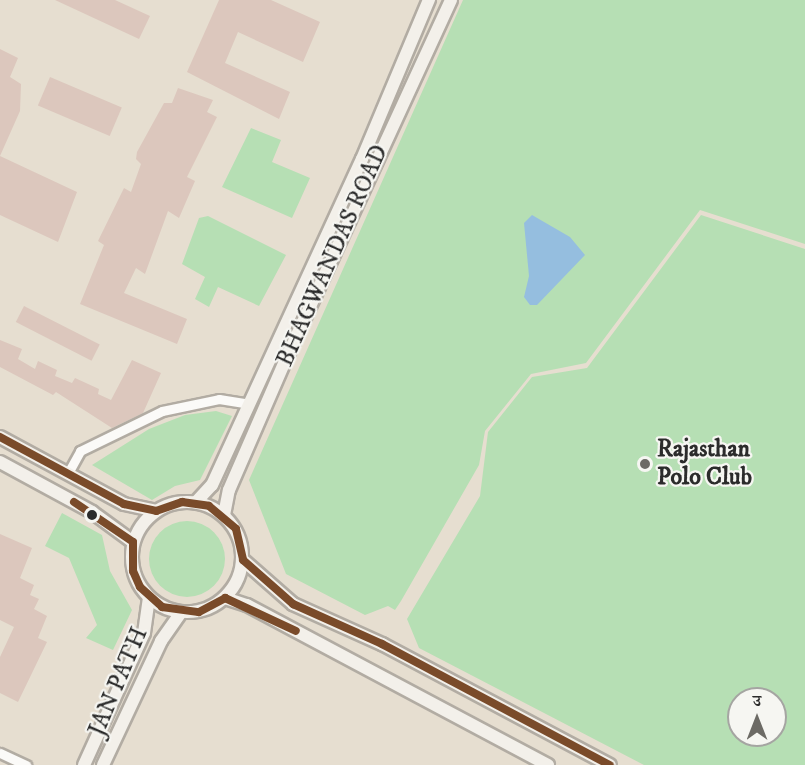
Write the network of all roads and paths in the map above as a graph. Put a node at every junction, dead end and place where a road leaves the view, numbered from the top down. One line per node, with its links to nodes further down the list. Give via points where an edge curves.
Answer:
1 (429, 0): 3 (main road, BHAGWANDAS ROAD, via 362,159)
2 (451, 0): 9 (main road, BHAGWANDAS ROAD, via 285,361 229,490)
3 (249, 404): 6 (street, via 219,399 162,411 80,451); 7 (main road, BHAGWANDAS ROAD, via 212,485)
4 (0, 437): 6 (main road)
5 (0, 462): 10 (main road, via 92,512)
6 (68, 473): 8 (main road, via 124,504)
7 (196, 502): 8 (main road, via 182,502); 9 (main road)
8 (156, 511): 10 (main road, via 142,524)
9 (224, 515): 11 (main road, via 236,529)
10 (133, 542): 12 (main road, via 133,572)
11 (243, 560): 13 (main road, via 238,580); 20 (main road, via 293,604 382,644)
12 (148, 597): 14 (main road); 17 (main road, JAN PATH, via 144,633)
13 (225, 598): 14 (main road, via 199,612); 19 (main road, via 248,604)
14 (181, 612): 18 (main road, JAN PATH, via 161,641)
15 (0, 753): 16 (street)
16 (26, 765)
17 (84, 765)
18 (103, 765)
19 (548, 765)
20 (610, 765)

